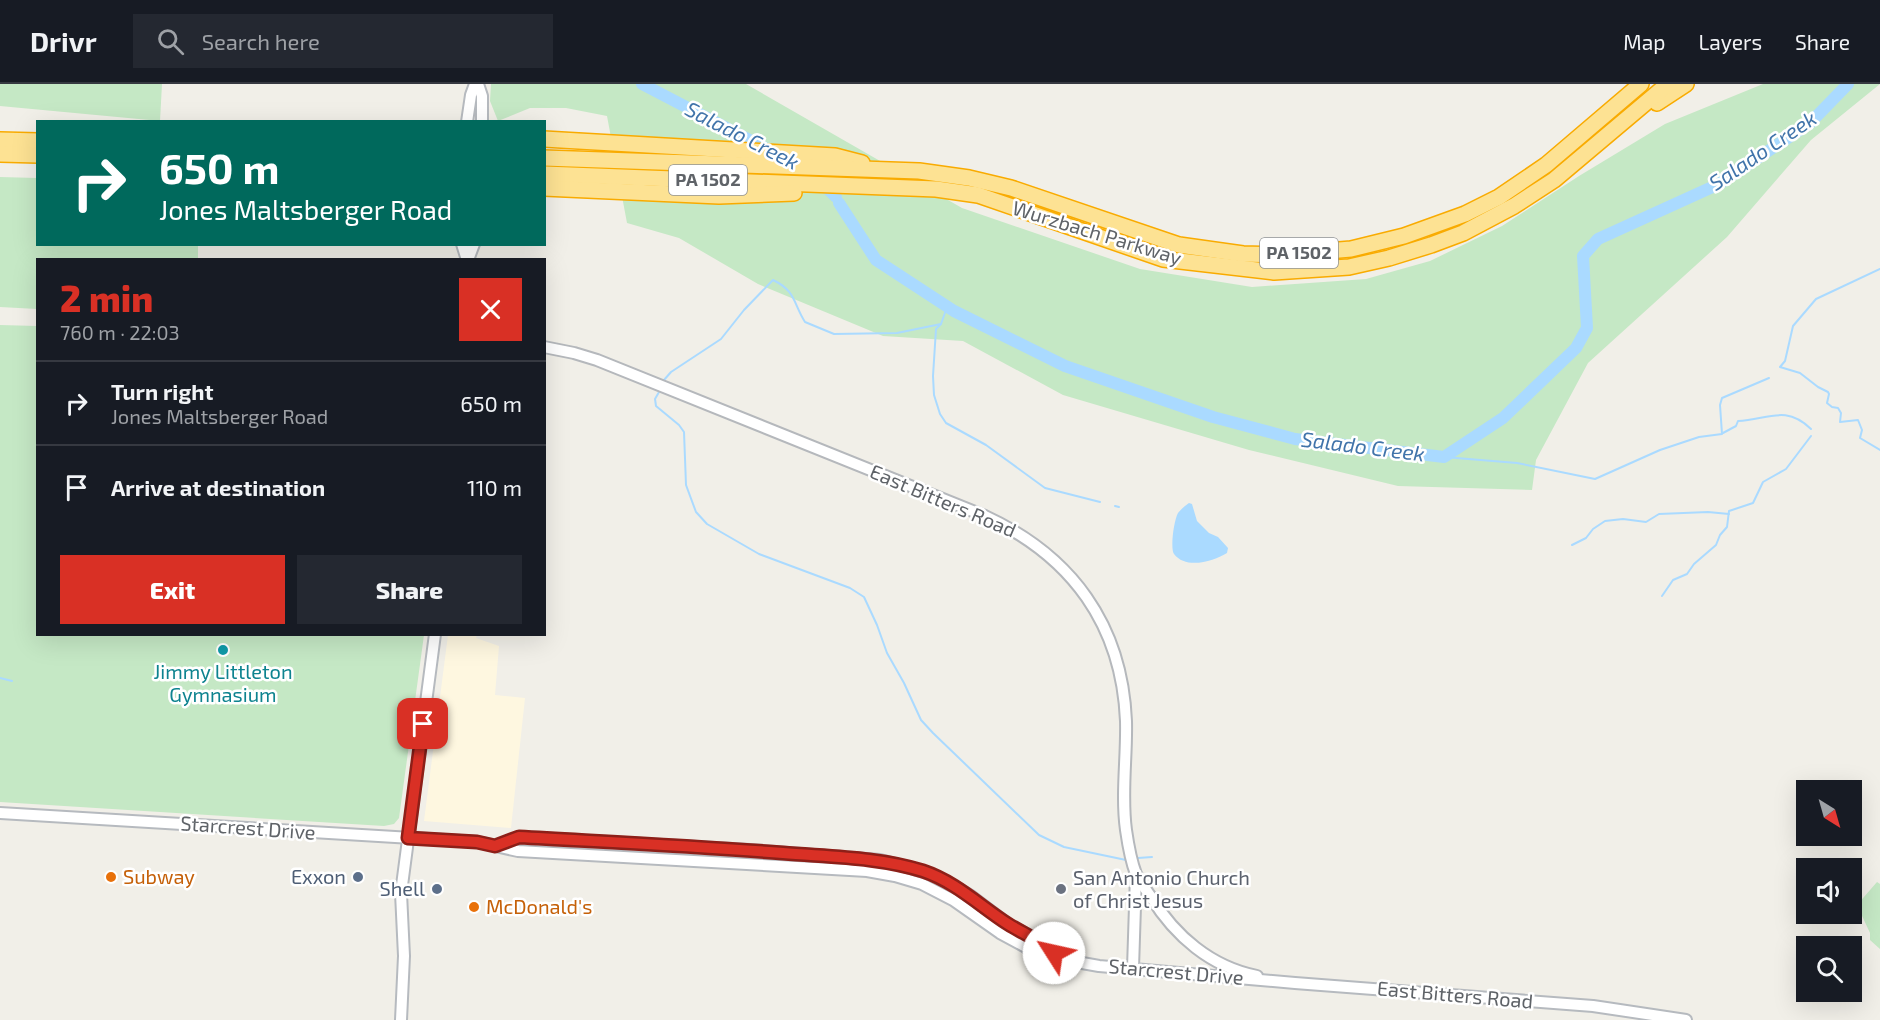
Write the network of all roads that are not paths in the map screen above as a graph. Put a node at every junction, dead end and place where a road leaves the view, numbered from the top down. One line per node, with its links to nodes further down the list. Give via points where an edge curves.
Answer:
1 (477, 84): 5 (main road); 6 (main road)
2 (1641, 84): 13 (highway, Wurzbach Parkway / PA 1502, via 1546,165 1499,197 1414,233 1351,249 1243,255 1179,246 1011,188 969,178)
3 (1686, 84): 4 (highway, Wurzbach Parkway)
4 (1668, 90): 15 (highway, Wurzbach Parkway / PA 1502, via 1554,180 1514,206 1463,233 1349,267 1274,272 1163,258 978,195)
5 (484, 118)
6 (466, 119)
7 (546, 139): 13 (highway, via 835,156)
8 (0, 140): 9 (highway)
9 (36, 141)
10 (0, 154): 11 (highway)
11 (36, 155)
12 (546, 158): 13 (highway, Wurzbach Parkway / PA 1502)
13 (888, 170)
14 (546, 174): 15 (highway, Wurzbach Parkway / PA 1502)
15 (872, 187): 16 (highway, via 719,196)
16 (546, 188)
17 (546, 347): 23 (main road, East Bitters Road, via 597,360 985,516 1047,552 1086,595 1113,651 1123,690 1126,828)
18 (435, 636): 20 (main road)
19 (0, 813): 20 (main road, Starcrest Drive)
20 (408, 838): 21 (main road, Starcrest Drive); 30 (main road, via 401,893)
21 (495, 846): 22 (main road, Starcrest Drive, via 519,837 750,850 880,860); 24 (main road, Starcrest Drive, via 867,871)
22 (921, 871): 24 (main road); 25 (main road, Starcrest Drive)
23 (1136, 875): 28 (main road); 29 (main road, via 1163,916 1197,949 1239,972)
24 (917, 883): 26 (main road, Starcrest Drive)
25 (985, 907): 26 (main road); 27 (main road, Starcrest Drive)
26 (977, 917): 27 (main road, Starcrest Drive, via 1035,952)
27 (1057, 955): 28 (main road, Starcrest Drive, via 1099,966)
28 (1133, 968): 29 (main road, Starcrest Drive)
29 (1295, 983): 31 (main road, East Bitters Road, via 1593,1006)
30 (401, 1020)
31 (1686, 1020)

